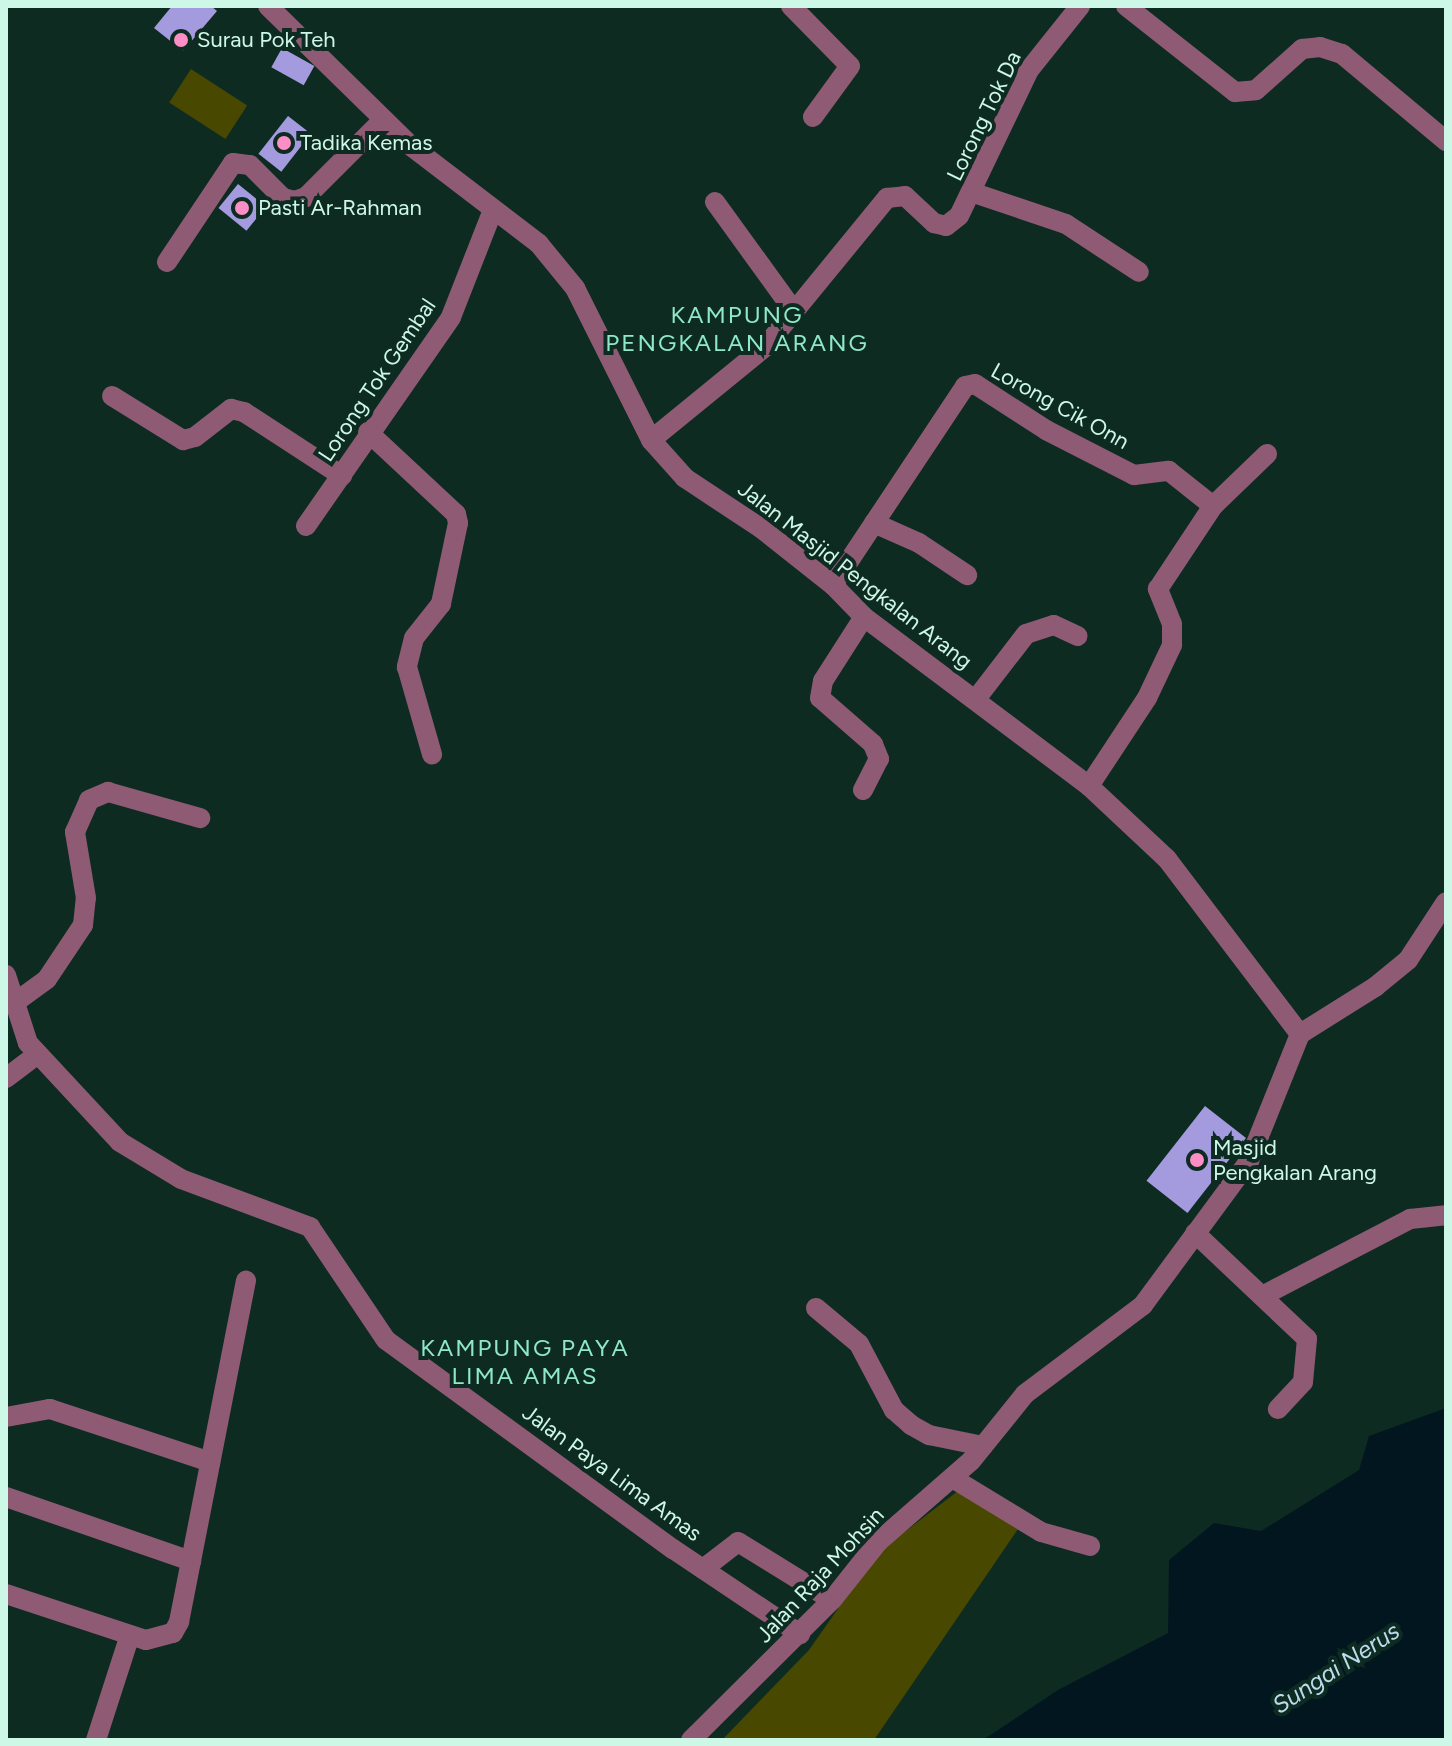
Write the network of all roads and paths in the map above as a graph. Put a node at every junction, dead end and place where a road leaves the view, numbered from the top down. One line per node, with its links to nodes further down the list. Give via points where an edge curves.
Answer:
1 (268, 6): 6 (street, Jalan Masjid Pengkalan Arang)
2 (791, 6): 5 (street, via 850,66)
3 (1080, 6): 8 (street, Lorong Tok Da, via 1029,70)
4 (1126, 6): 7 (street, via 1235,92 1256,90 1302,49 1320,47 1342,54)
5 (813, 117)
6 (383, 120): 10 (street, Jalan Masjid Pengkalan Arang); 11 (street, via 306,197 295,201 283,198 250,165 233,163)
7 (1446, 141)
8 (974, 193): 12 (street, via 1066,224); 13 (street, Lorong Tok Da, via 946,226 934,223 905,196 887,198)
9 (715, 202): 13 (street, via 743,248)
10 (493, 210): 15 (street, Lorong Tok Gembal, via 451,317); 16 (street, Jalan Masjid Pengkalan Arang, via 539,244 575,288)
11 (167, 262)
12 (1139, 272)
13 (794, 311): 16 (street, Lorong Tok Da, via 765,347)
14 (112, 396): 18 (street, via 183,440 231,409 244,412)
15 (368, 432): 18 (street, Lorong Tok Gembal); 27 (street, via 456,514 458,523 441,604 414,638 407,667)
16 (651, 440): 23 (street, Jalan Masjid Pengkalan Arang, via 685,478)
17 (1267, 454): 19 (street)
18 (342, 476): 21 (street, Lorong Tok Gembal)
19 (1213, 506): 20 (street, Lorong Cik Onn, via 1169,471 1134,475 1046,430 975,384 965,386); 28 (street, via 1158,589 1172,624 1172,645 1147,698)
20 (874, 523): 22 (street); 23 (street, Lorong Cik Onn)
21 (306, 526)
22 (967, 575)
23 (833, 585): 24 (street, Jalan Masjid Pengkalan Arang)
24 (864, 617): 26 (street, Jalan Masjid Pengkalan Arang); 29 (street, via 823,681 820,698 873,744 879,759)
25 (1078, 636): 26 (street, via 1054,625 1026,634)
26 (976, 699): 28 (street, Jalan Masjid Pengkalan Arang)
27 (432, 754)
28 (1089, 786): 35 (street, Jalan Masjid Pengkalan Arang, via 1167,859)
29 (863, 790)
30 (200, 818): 34 (street, via 108,792 89,800 75,832 86,898 83,925 47,979)
31 (1446, 902): 32 (street)
32 (1439, 926): 35 (street, via 1375,987)
33 (6, 975): 34 (street, Jalan Paya Lima Amas)
34 (17, 1001): 36 (street, Jalan Paya Lima Amas, via 28,1043)
35 (1300, 1034): 39 (street, Jalan Raja Mohsin, via 1249,1161)
36 (37, 1055): 37 (street); 51 (street, Jalan Paya Lima Amas, via 101,1125 159,1168 310,1227 386,1340)
37 (6, 1078)
38 (1446, 1215): 41 (street, via 1410,1219)
39 (1195, 1233): 41 (street); 45 (street, Jalan Raja Mohsin, via 1143,1305 1025,1394)
40 (246, 1281): 46 (street)
41 (1264, 1295): 43 (street, via 1307,1339 1303,1382)
42 (816, 1308): 45 (street, via 859,1344 894,1410 911,1425 929,1435)
43 (1278, 1409)
44 (6, 1417): 46 (street, via 50,1409)
45 (983, 1446): 47 (street, Jalan Raja Mohsin)
46 (210, 1462): 50 (street)
47 (954, 1479): 49 (street, via 1041,1532); 53 (street, Jalan Raja Mohsin, via 878,1542)
48 (6, 1497): 50 (street)
49 (1090, 1546)
50 (191, 1561): 55 (street, via 173,1633 146,1640)
51 (703, 1569): 53 (street, via 738,1542); 54 (street, Jalan Paya Lima Amas)
52 (6, 1594): 55 (street)
53 (832, 1600): 54 (street, Jalan Raja Mohsin)
54 (800, 1634): 57 (street, Jalan Raja Mohsin)
55 (130, 1635): 56 (street)
56 (96, 1740)
57 (691, 1740)

